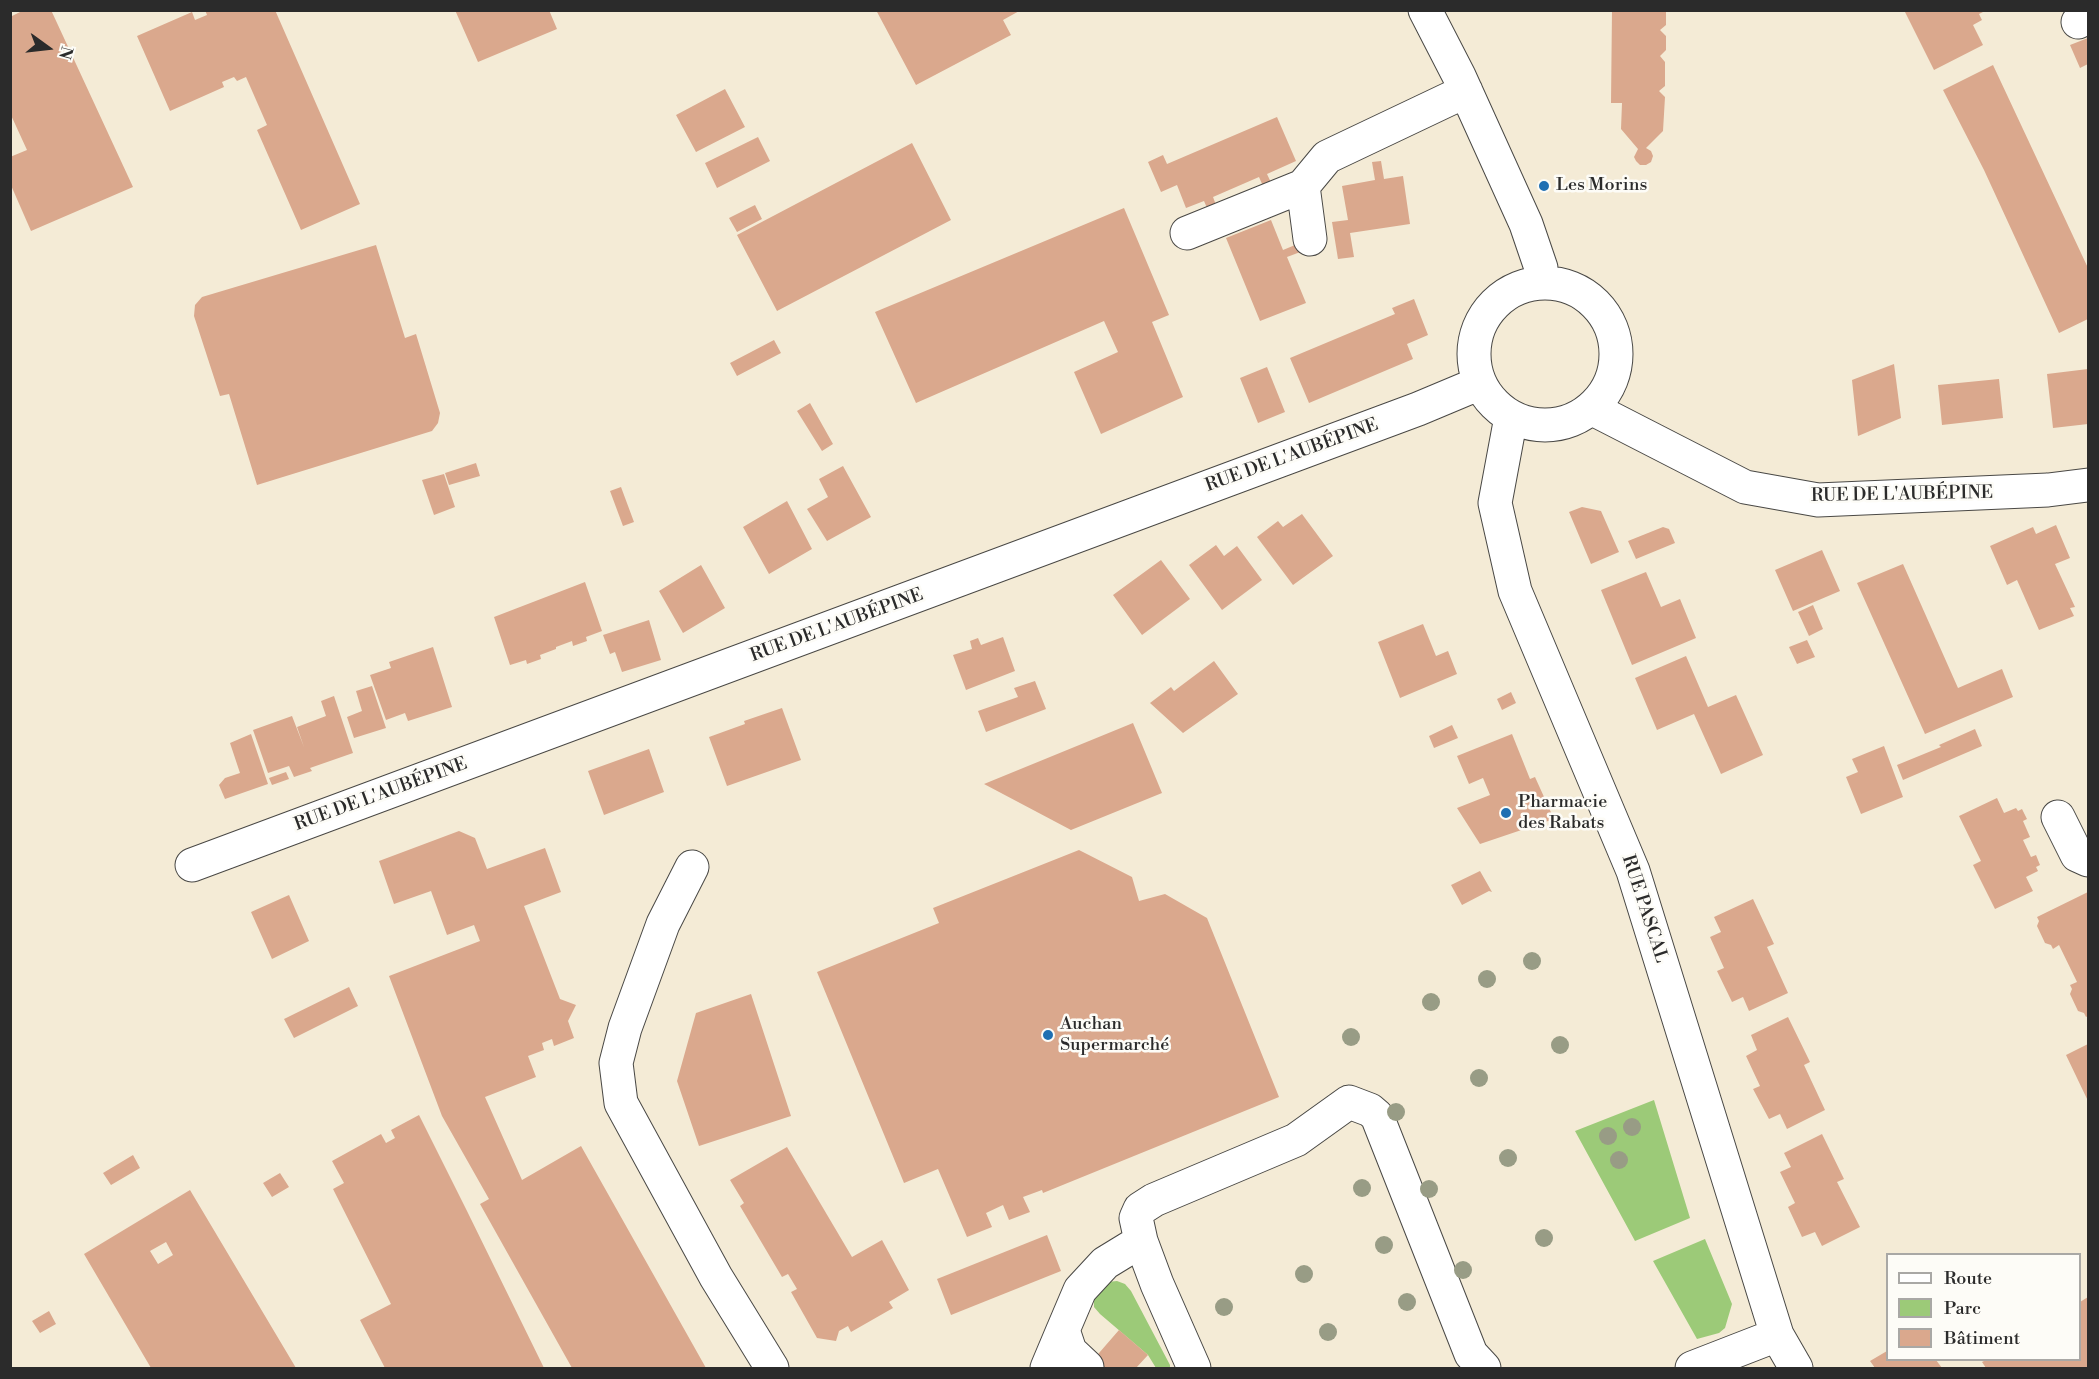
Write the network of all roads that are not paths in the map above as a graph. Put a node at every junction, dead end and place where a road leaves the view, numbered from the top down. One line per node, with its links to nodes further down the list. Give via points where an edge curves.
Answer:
1 (1425, 10): 2 (street)
2 (1466, 91): 3 (street, via 1327,157); 6 (street, via 1526,224 1541,268)
3 (1303, 186): 4 (street); 5 (street)
4 (1187, 233)
5 (1310, 239)
6 (1538, 283): 7 (street, via 1516,288 1497,301 1483,318 1474,351); 8 (street, via 1560,284 1581,292 1598,307 1610,326 1616,348 1614,370 1606,390)
7 (1480, 383): 9 (street, via 1493,403); 13 (street, RUE DE L'AUBÉPINE)
8 (1591, 408): 9 (street, via 1553,425); 10 (street, RUE DE L'AUBÉPINE, via 1745,487 1818,500)
9 (1511, 417): 17 (street, RUE PASCAL, via 1495,503 1515,591 1633,872)
10 (2088, 485)
11 (2058, 817): 12 (street, via 2077,855)
12 (2088, 860)
13 (192, 866)
14 (692, 867): 19 (street, via 663,924 625,1028 616,1063 621,1103 716,1277)
15 (1141, 1241): 16 (street, via 1105,1263 1080,1290); 21 (street); 22 (street, via 1136,1218 1140,1209 1296,1140 1349,1102 1377,1116 1471,1354)
16 (1063, 1330): 18 (street, via 1070,1351); 20 (street)
17 (1778, 1335): 23 (street); 24 (street, RUE PASCAL)
18 (1088, 1367)
19 (772, 1368)
20 (1047, 1368)
21 (1194, 1368)
22 (1484, 1368)
23 (1692, 1368)
24 (1796, 1368)

